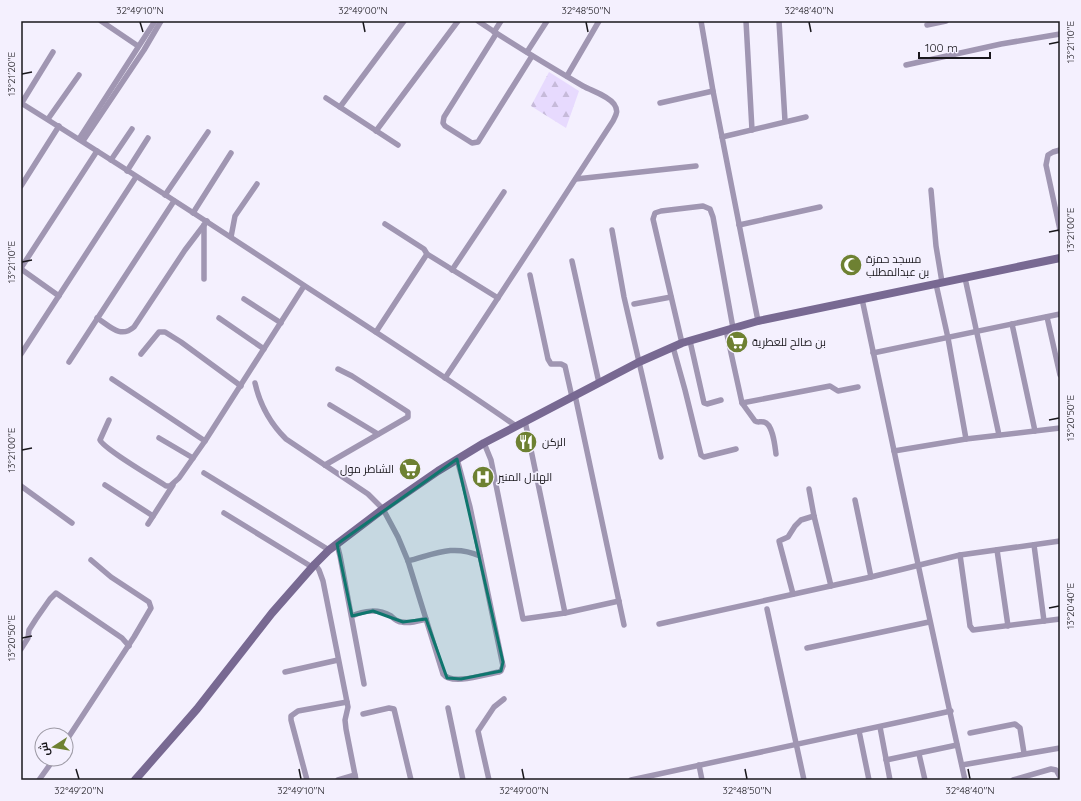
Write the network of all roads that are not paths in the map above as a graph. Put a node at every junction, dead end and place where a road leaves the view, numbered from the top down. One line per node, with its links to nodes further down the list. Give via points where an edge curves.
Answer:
1 (101, 21): 17 (street)
2 (155, 21): 17 (street)
3 (161, 21): 39 (street, via 144,50)
4 (404, 21): 28 (street)
5 (458, 21): 35 (street)
6 (478, 21): 15 (street)
7 (501, 21): 15 (street)
8 (547, 21): 19 (street)
9 (599, 21): 23 (street)
10 (701, 21): 24 (street)
11 (746, 21): 34 (street)
12 (779, 21): 31 (street)
13 (946, 21): 14 (street)
14 (927, 25)
15 (495, 33): 19 (street); 20 (street, via 444,118 445,126 472,143 478,142)
16 (1060, 34): 21 (street)
17 (138, 46): 39 (street)
18 (53, 52): 27 (street)
19 (527, 52): 20 (street)
20 (532, 56): 23 (street)
21 (906, 65)
22 (79, 75): 30 (street)
23 (567, 76): 48 (street, via 609,99 617,109 613,121)
24 (713, 91): 26 (street); 37 (street)
25 (326, 98): 28 (street)
26 (660, 103)
27 (21, 104): 30 (street)
28 (340, 107): 35 (street)
29 (806, 117): 31 (street)
30 (48, 119): 32 (street)
31 (785, 121): 34 (street)
32 (59, 126): 39 (street); 50 (street)
33 (132, 129): 44 (street)
34 (752, 130): 37 (street)
35 (376, 131): 40 (street)
36 (208, 132): 53 (street)
37 (722, 137): 59 (street)
38 (148, 138): 46 (street)
39 (81, 140): 42 (street)
40 (398, 145)
41 (1060, 150): 61 (street, via 1048,155 1046,165)
42 (97, 151): 44 (street); 66 (street)
43 (231, 153): 56 (street)
44 (111, 160): 46 (street)
45 (696, 166): 48 (street)
46 (128, 171): 47 (street)
47 (136, 177): 53 (street); 73 (street)
48 (576, 179): 74 (street)
49 (257, 184): 62 (street, via 235,216)
50 (21, 186)
51 (931, 190): 71 (street)
52 (504, 192): 67 (street)
53 (165, 195): 54 (street)
54 (174, 201): 56 (street); 81 (street)
55 (820, 206): 59 (street)
56 (193, 213): 57 (street)
57 (206, 223): 62 (street); 70 (street); 81 (street, via 134,327 125,333 119,332)
58 (385, 224): 63 (street, via 424,249)
59 (739, 225): 83 (street)
60 (612, 230): 97 (street)
61 (1060, 230)
62 (231, 237): 72 (street)
63 (427, 254): 67 (street); 87 (street)
64 (1060, 258): 69 (main road)
65 (572, 261): 103 (street)
66 (21, 269): 73 (street)
67 (452, 270): 74 (street)
68 (530, 275): 106 (street, via 548,359 551,364 565,366)
69 (965, 278): 71 (main road); 88 (street)
70 (204, 279)
71 (939, 283): 77 (main road); 89 (street)
72 (304, 286): 84 (street); 87 (street)
73 (58, 296): 94 (street)
74 (498, 298): 100 (street)
75 (671, 298): 78 (street); 86 (street, via 653,219 655,213 703,206 710,209 713,216); 90 (street)
76 (244, 299): 84 (street)
77 (862, 299): 83 (main road); 93 (street)
78 (634, 304)
79 (1060, 314): 80 (street)
80 (1047, 317): 85 (street); 99 (street)
81 (97, 318): 96 (street)
82 (219, 318): 92 (street)
83 (758, 321): 86 (main road)
84 (280, 323): 92 (street)
85 (1012, 324): 88 (street); 114 (street)
86 (730, 329): 90 (main road); 108 (street)
87 (376, 332): 100 (street)
88 (978, 332): 89 (street); 116 (street)
89 (948, 338): 93 (street); 118 (street)
90 (686, 342): 91 (main road); 107 (street, via 704,403)
91 (673, 347): 97 (main road); 121 (street, via 701,456)
92 (264, 349): 104 (street)
93 (873, 353): 122 (street)
94 (21, 354)
95 (141, 354): 104 (street, via 160,332 165,332)
96 (69, 362)
97 (639, 362): 103 (main road); 124 (street)
98 (338, 369): 115 (street, via 408,412 408,417)
99 (1060, 375)
100 (445, 378): 112 (street)
101 (112, 380): 119 (street)
102 (255, 382): 127 (street, via 262,408 277,430)
103 (599, 383): 106 (main road)
104 (241, 386): 119 (street)
105 (858, 387): 108 (street, via 838,390 830,386)
106 (574, 396): 111 (main road); 154 (street)
107 (721, 400)
108 (742, 402): 123 (street, via 754,421 768,424 774,436)
109 (330, 404): 115 (street)
110 (109, 420): 129 (street, via 100,440 105,446 166,486)
111 (525, 421): 112 (main road); 156 (street)
112 (516, 426): 120 (main road)
113 (1060, 428): 114 (street)
114 (1036, 430): 116 (street)
115 (378, 434): 127 (street)
116 (999, 435): 118 (street)
117 (159, 438): 125 (street)
118 (966, 439): 122 (street)
119 (205, 441): 125 (street)
120 (484, 443): 126 (main road); 156 (street, via 491,460 523,619)
121 (736, 449)
122 (894, 451): 150 (street)
123 (776, 454)
124 (661, 457)
125 (192, 458): 129 (street)
126 (457, 459): 134 (main road); 146 (street)
127 (324, 465): 134 (street, via 368,494)
128 (204, 473): 143 (street)
129 (174, 483): 136 (street)
130 (105, 485): 136 (street)
131 (21, 486): 138 (street)
132 (809, 489): 137 (street)
133 (854, 500): 151 (street)
134 (383, 508): 141 (main road); 148 (street)
135 (224, 513): 149 (street)
136 (153, 516): 139 (street)
137 (814, 516): 152 (street); 153 (street, via 801,520 788,537 779,541)
138 (72, 524)
139 (148, 524)
140 (1060, 541): 142 (street)
141 (337, 544): 143 (main road); 157 (street)
142 (1034, 545): 144 (street); 160 (street)
143 (329, 550): 149 (main road)
144 (997, 550): 145 (street); 164 (street)
145 (960, 555): 150 (street); 164 (street, via 971,628 976,630)
146 (480, 556): 148 (street, via 470,551 451,550); 158 (street, via 503,662 502,671 461,680 447,678 443,674)
147 (90, 560): 165 (street, via 150,603 150,610)
148 (408, 561): 158 (street)
149 (313, 565): 168 (street, via 319,570 323,581); 193 (main road, via 197,709)
150 (918, 565): 151 (street); 161 (street)
151 (871, 577): 152 (street)
152 (831, 586): 153 (street)
153 (793, 594): 162 (street)
154 (619, 601): 156 (street); 163 (street)
155 (766, 609): 180 (street)
156 (565, 613)
157 (352, 616): 158 (street, via 373,611 385,613 403,622); 170 (street)
158 (426, 619)
159 (1060, 619): 160 (street)
160 (1044, 621): 164 (street)
161 (930, 622): 166 (street); 174 (street)
162 (659, 624)
163 (624, 626)
164 (1008, 626)
165 (129, 646): 167 (street, via 122,638 56,594 36,619); 177 (street)
166 (807, 648)
167 (21, 649)
168 (338, 660): 169 (street); 172 (street)
169 (286, 672)
170 (364, 684)
171 (504, 699): 198 (street, via 494,707 478,731)
172 (347, 702): 190 (street, via 346,729); 194 (street, via 298,711 291,716)
173 (448, 708): 197 (street)
174 (950, 711): 176 (street); 181 (street)
175 (363, 714): 196 (street, via 389,708 394,710)
176 (880, 727): 178 (street); 185 (street)
177 (74, 729)
178 (859, 731): 180 (street); 202 (street)
179 (970, 733): 183 (street, via 1015,724 1020,728)
180 (796, 745): 186 (street); 201 (street)
181 (958, 745): 184 (street); 187 (street)
182 (1060, 748): 183 (street)
183 (1024, 753): 187 (street)
184 (919, 754): 185 (street); 204 (street)
185 (886, 760): 203 (street)
186 (699, 765): 191 (street); 200 (street)
187 (962, 765): 205 (street)
188 (48, 767): 192 (street)
189 (1060, 777): 206 (street, via 1053,768)
190 (356, 778): 195 (street)
191 (653, 778): 199 (street)
192 (39, 780)
193 (135, 780)
194 (307, 780)
195 (338, 780)
196 (411, 780)
197 (463, 780)
198 (489, 780)
199 (631, 780)
200 (702, 780)
201 (804, 780)
202 (869, 780)
203 (890, 780)
204 (924, 780)
205 (965, 780)
206 (1013, 780)

